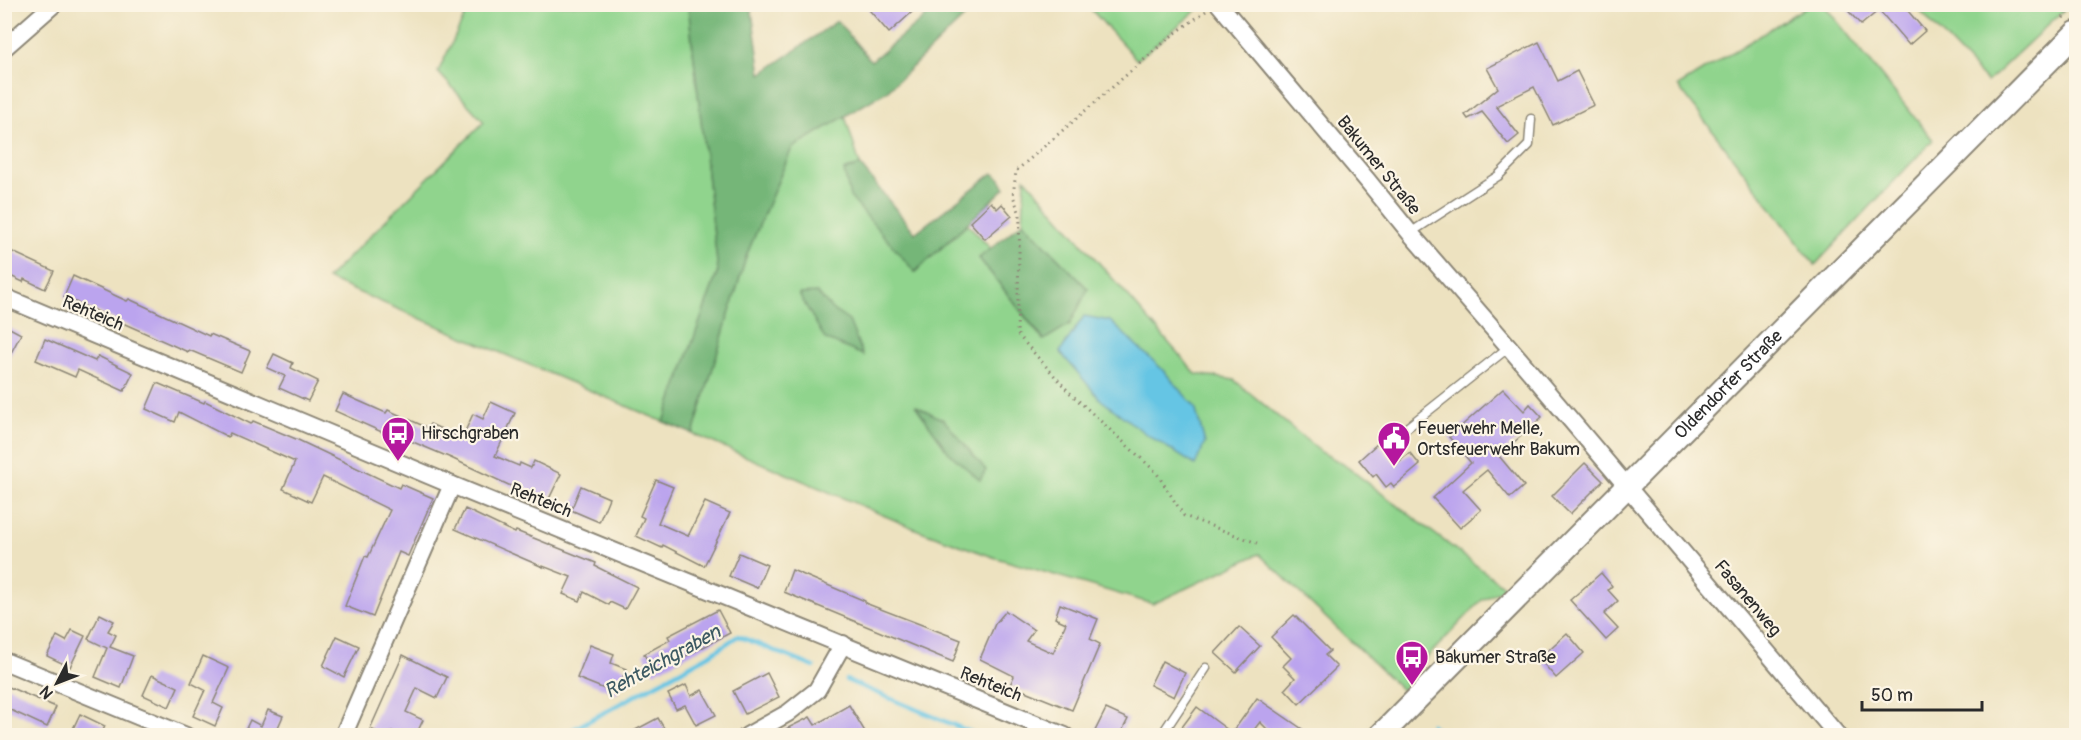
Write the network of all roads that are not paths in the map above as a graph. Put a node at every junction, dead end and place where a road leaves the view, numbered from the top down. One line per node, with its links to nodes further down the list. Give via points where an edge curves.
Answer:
1 (54, 4): 4 (street)
2 (1213, 7): 6 (street, Bakumer Straße)
3 (2076, 33): 11 (main road, Oldendorfer Straße)
4 (4, 48)
5 (1531, 119): 6 (lane, via 1529,145 1498,177)
6 (1410, 233): 8 (street, Bakumer Straße)
7 (4, 297): 10 (street, Rehteich)
8 (1509, 347): 9 (lane); 11 (street, Bakumer Straße)
9 (1394, 438)
10 (452, 485): 12 (street, Rehteich); 16 (street)
11 (1628, 486): 20 (main road, Oldendorfer Straße); 21 (street, Fasanenweg)
12 (843, 644): 17 (street, via 817,690 788,713); 18 (street, Rehteich)
13 (4, 662): 15 (street)
14 (1206, 668): 19 (lane)
15 (186, 735)
16 (343, 735)
17 (747, 735)
18 (1065, 735)
19 (1161, 735)
20 (1380, 735)
21 (1838, 735)

